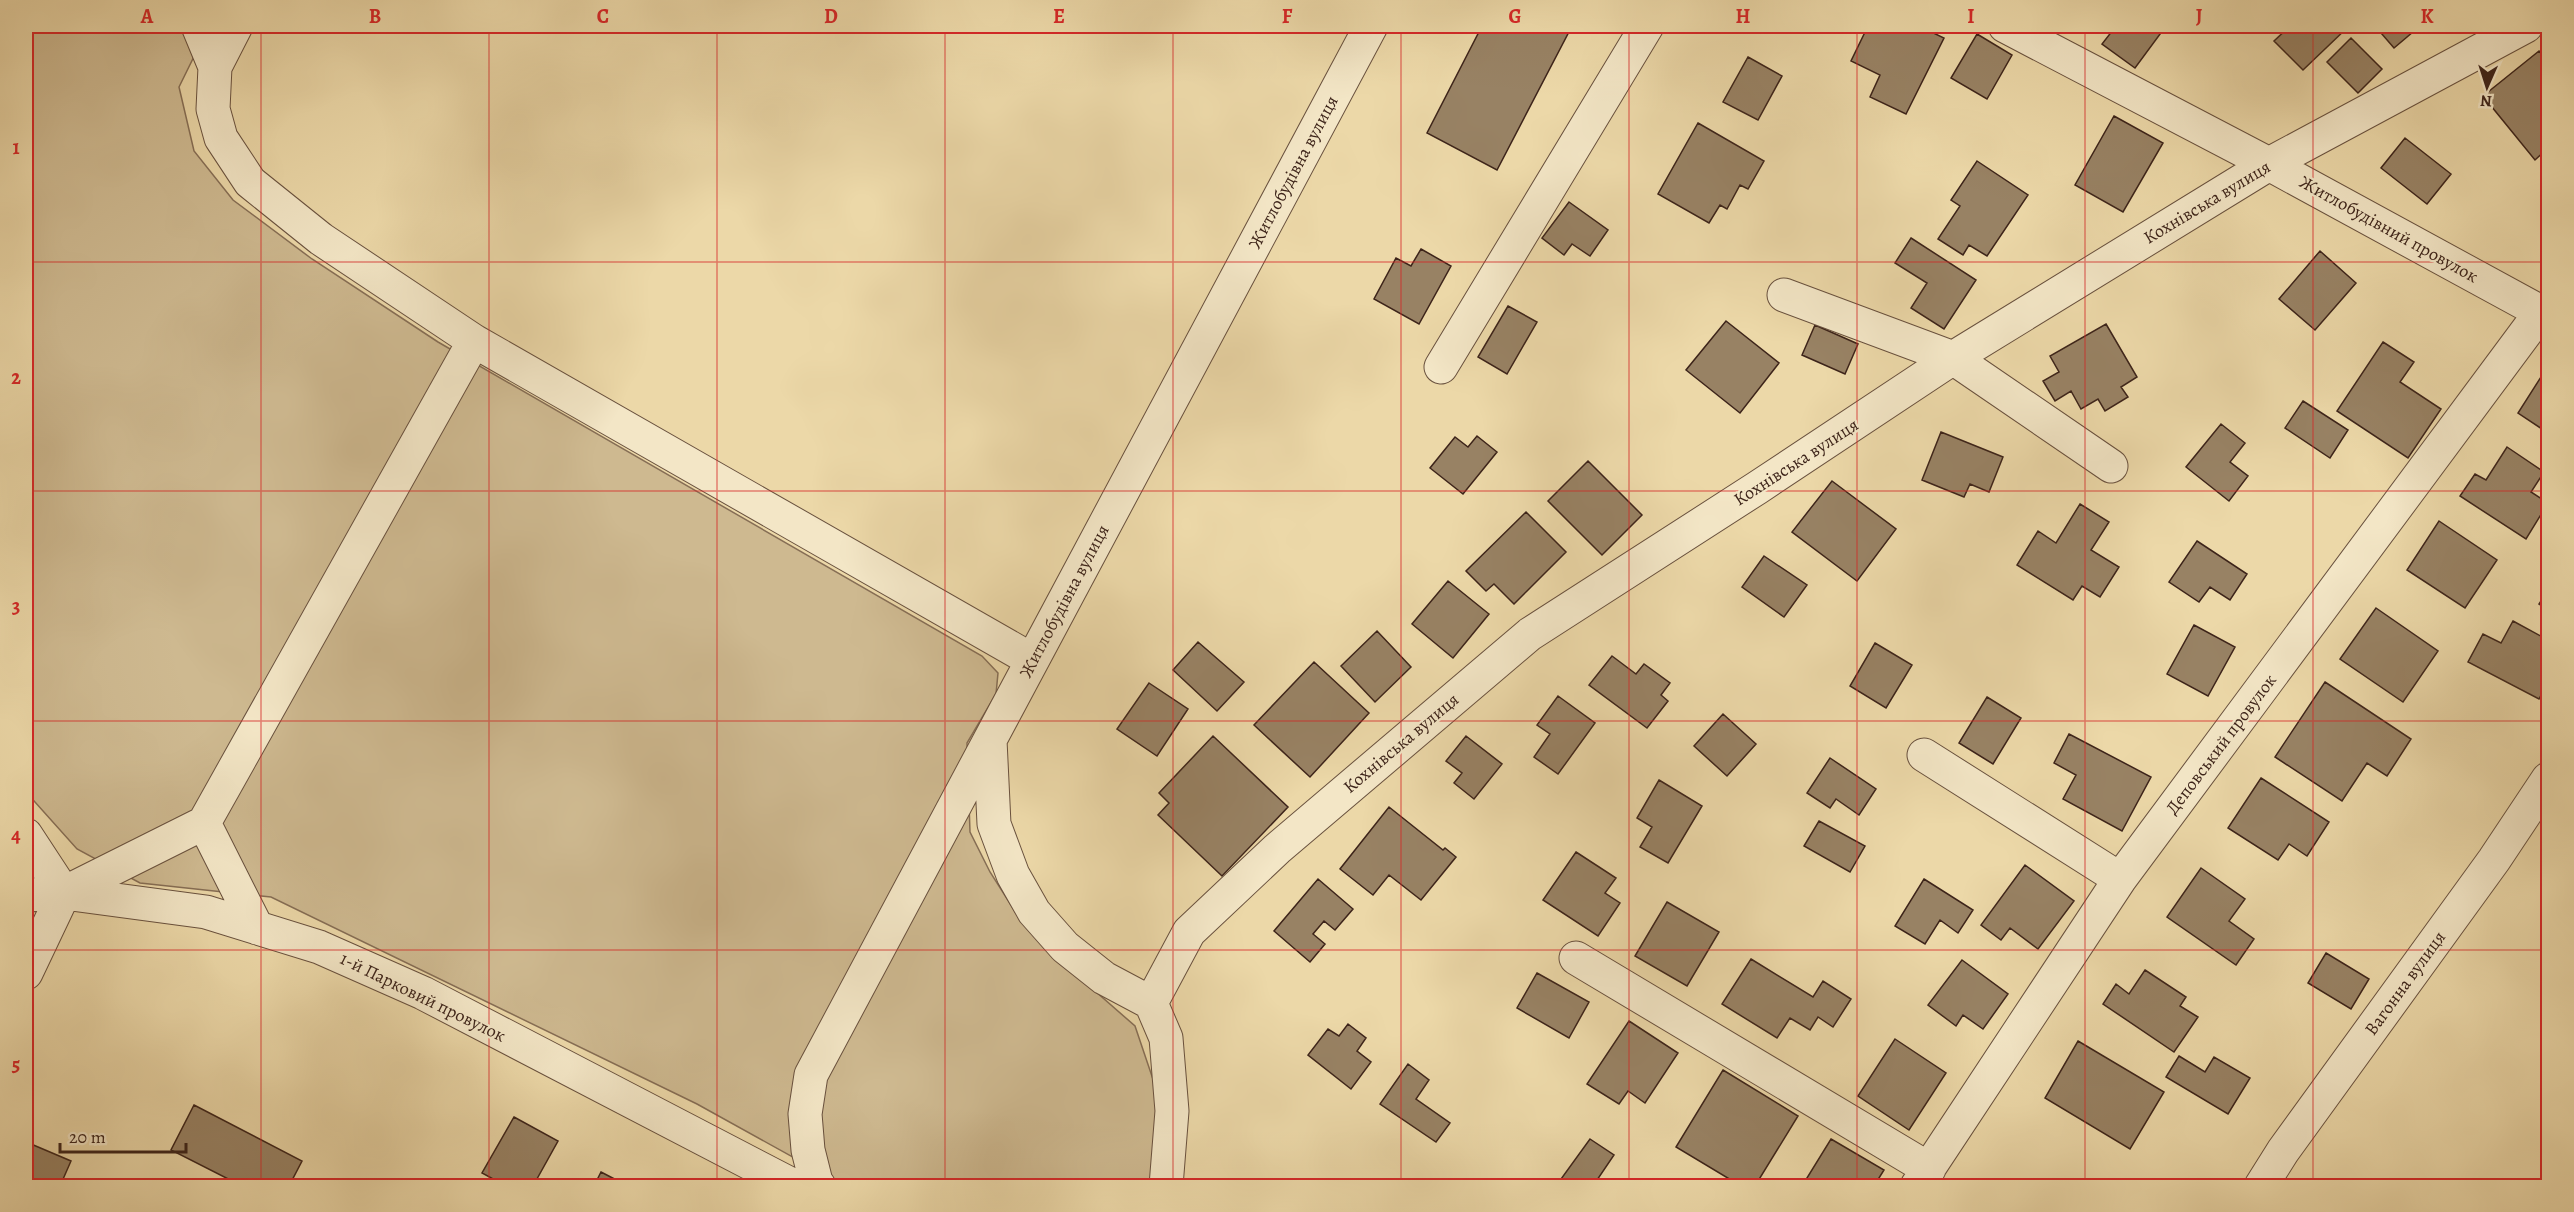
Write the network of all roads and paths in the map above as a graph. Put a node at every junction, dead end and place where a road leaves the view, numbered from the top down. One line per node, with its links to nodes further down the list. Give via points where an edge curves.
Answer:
1 (198, 26): 7 (street)
2 (236, 26): 7 (street)
3 (1371, 26): 15 (street, Житлобудівна вулиця)
4 (1647, 26): 13 (street)
5 (2005, 26): 8 (street, Житлобудівний провулок)
6 (2526, 26): 8 (street, Кохнівська вулиця)
7 (214, 67): 11 (street, via 213,109 221,138 250,182 321,238)
8 (2269, 164): 10 (street, Житлобудівний провулок); 12 (street, Кохнівська вулиця)
9 (1784, 295): 12 (street)
10 (2545, 314): 21 (street, Деповський провулок)
11 (474, 341): 15 (street); 19 (street)
12 (1953, 358): 14 (street); 27 (street, Кохнівська вулиця, via 1530,634 1278,849 1189,932)
13 (1441, 367)
14 (2111, 466)
15 (1032, 660): 16 (street, Житлобудівна вулиця)
16 (990, 740): 27 (street, via 994,824 1013,875 1035,912 1065,947 1104,978); 30 (street, Житлобудівна вулиця, via 811,1075 805,1114 808,1149)
17 (1924, 755): 21 (street)
18 (2548, 778): 32 (street, Вагонна вулиця, via 2494,860)
19 (204, 823): 22 (street); 24 (street)
20 (26, 834): 22 (street)
21 (2120, 879): 28 (street, Деповський провулок)
22 (64, 893): 23 (street, 1-й Парковий провулок); 24 (street, 1-й Парковий провулок, via 206,912); 26 (street)
23 (26, 895)
24 (257, 928): 29 (street, 1-й Парковий провулок, via 319,947 423,993)
25 (1575, 957): 28 (street)
26 (26, 973)
27 (1150, 1003): 31 (street, via 1166,1038 1172,1111)
28 (1923, 1178)
29 (794, 1186)
30 (819, 1186)
31 (1166, 1186)
32 (2261, 1186)

